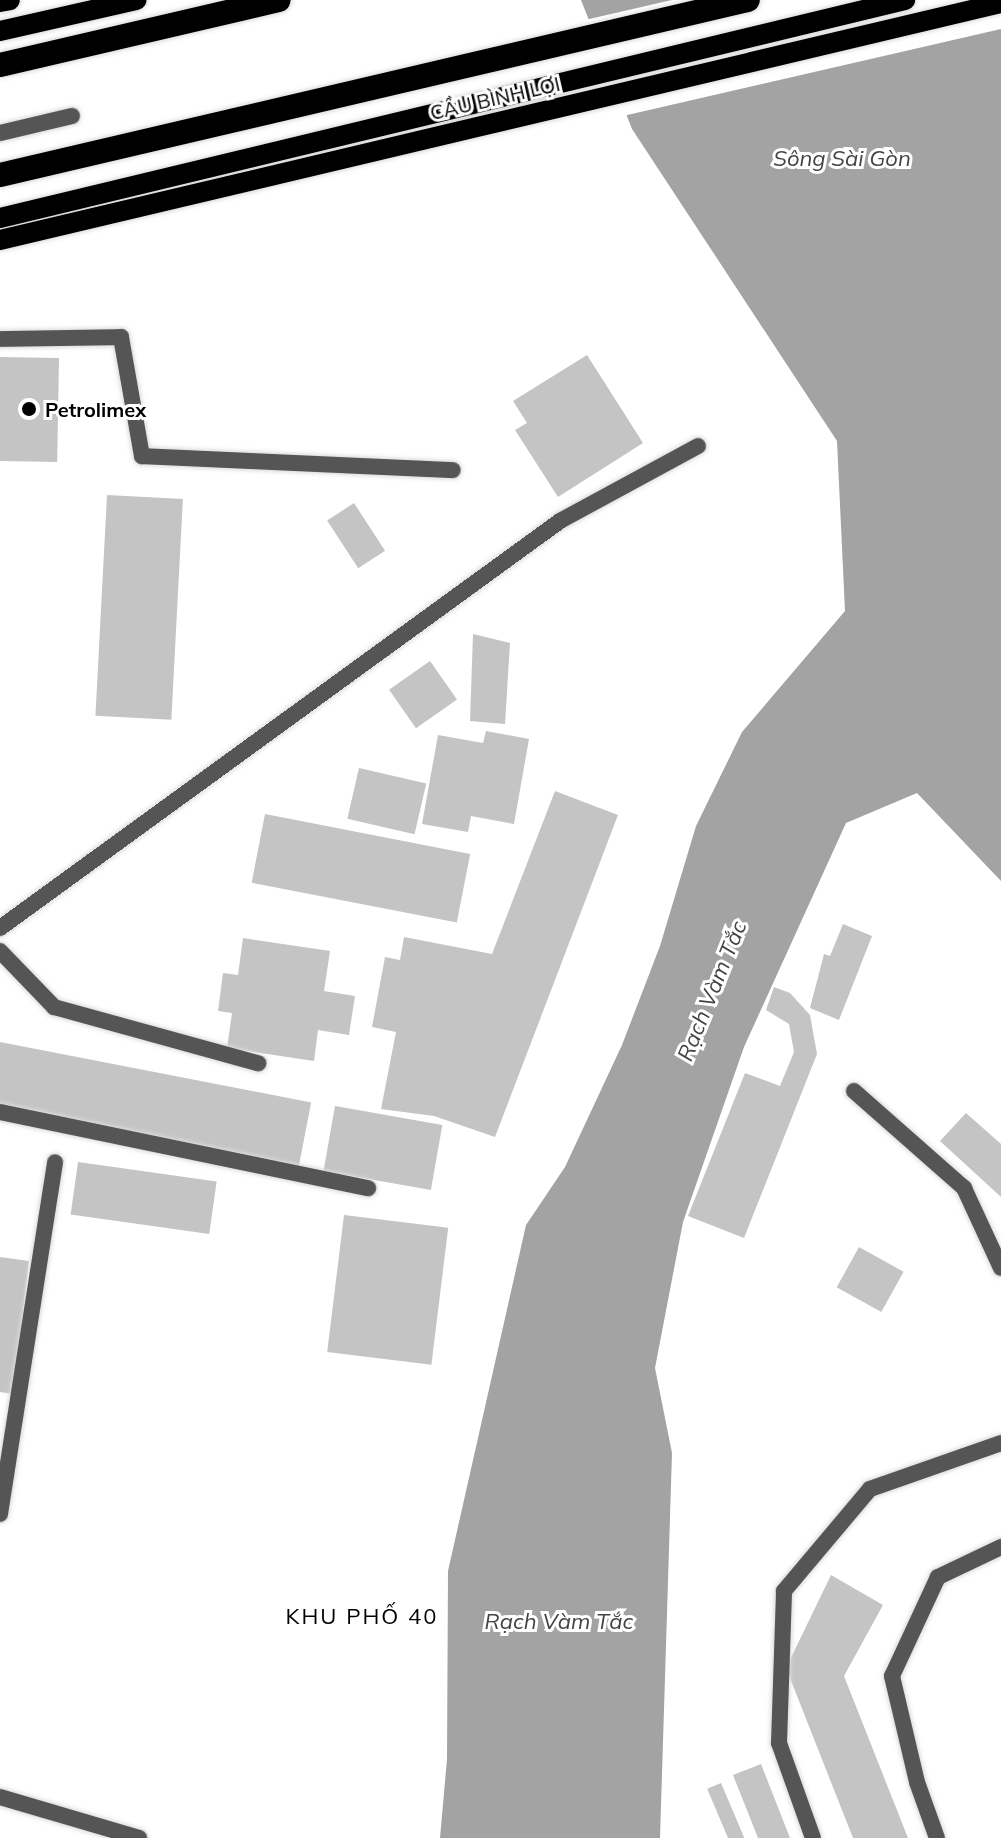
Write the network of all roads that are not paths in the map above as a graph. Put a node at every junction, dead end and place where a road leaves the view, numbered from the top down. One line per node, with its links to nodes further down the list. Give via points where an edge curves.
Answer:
1 (10, 0): 6 (main road)
2 (137, 0): 8 (main road)
3 (279, 0): 9 (highway)
4 (748, 0): 12 (highway, CẦU BÌNH LỢI)
5 (905, 0): 13 (main road, CẦU BÌNH LỢI)
6 (0, 2)
7 (1001, 3): 14 (main road, CẦU BÌNH LỢI)
8 (0, 31)
9 (0, 65)
10 (72, 116): 11 (street)
11 (0, 133)
12 (0, 175)
13 (0, 218)
14 (0, 240)
15 (0, 339): 17 (street, via 121,337 142,456)
16 (698, 446): 18 (street, via 560,521)
17 (453, 470)
18 (0, 928)
19 (0, 951): 20 (street, via 54,1007)
20 (258, 1063)
21 (854, 1091): 25 (street, via 964,1188)
22 (0, 1112): 24 (street)
23 (55, 1162): 27 (street)
24 (368, 1188)
25 (1001, 1268)
26 (1001, 1443): 31 (street, via 870,1489 784,1591 779,1743)
27 (0, 1514)
28 (1001, 1547): 32 (street, via 938,1577 892,1676 917,1782)
29 (0, 1797): 30 (street)
30 (139, 1838)
31 (813, 1838)
32 (937, 1838)

